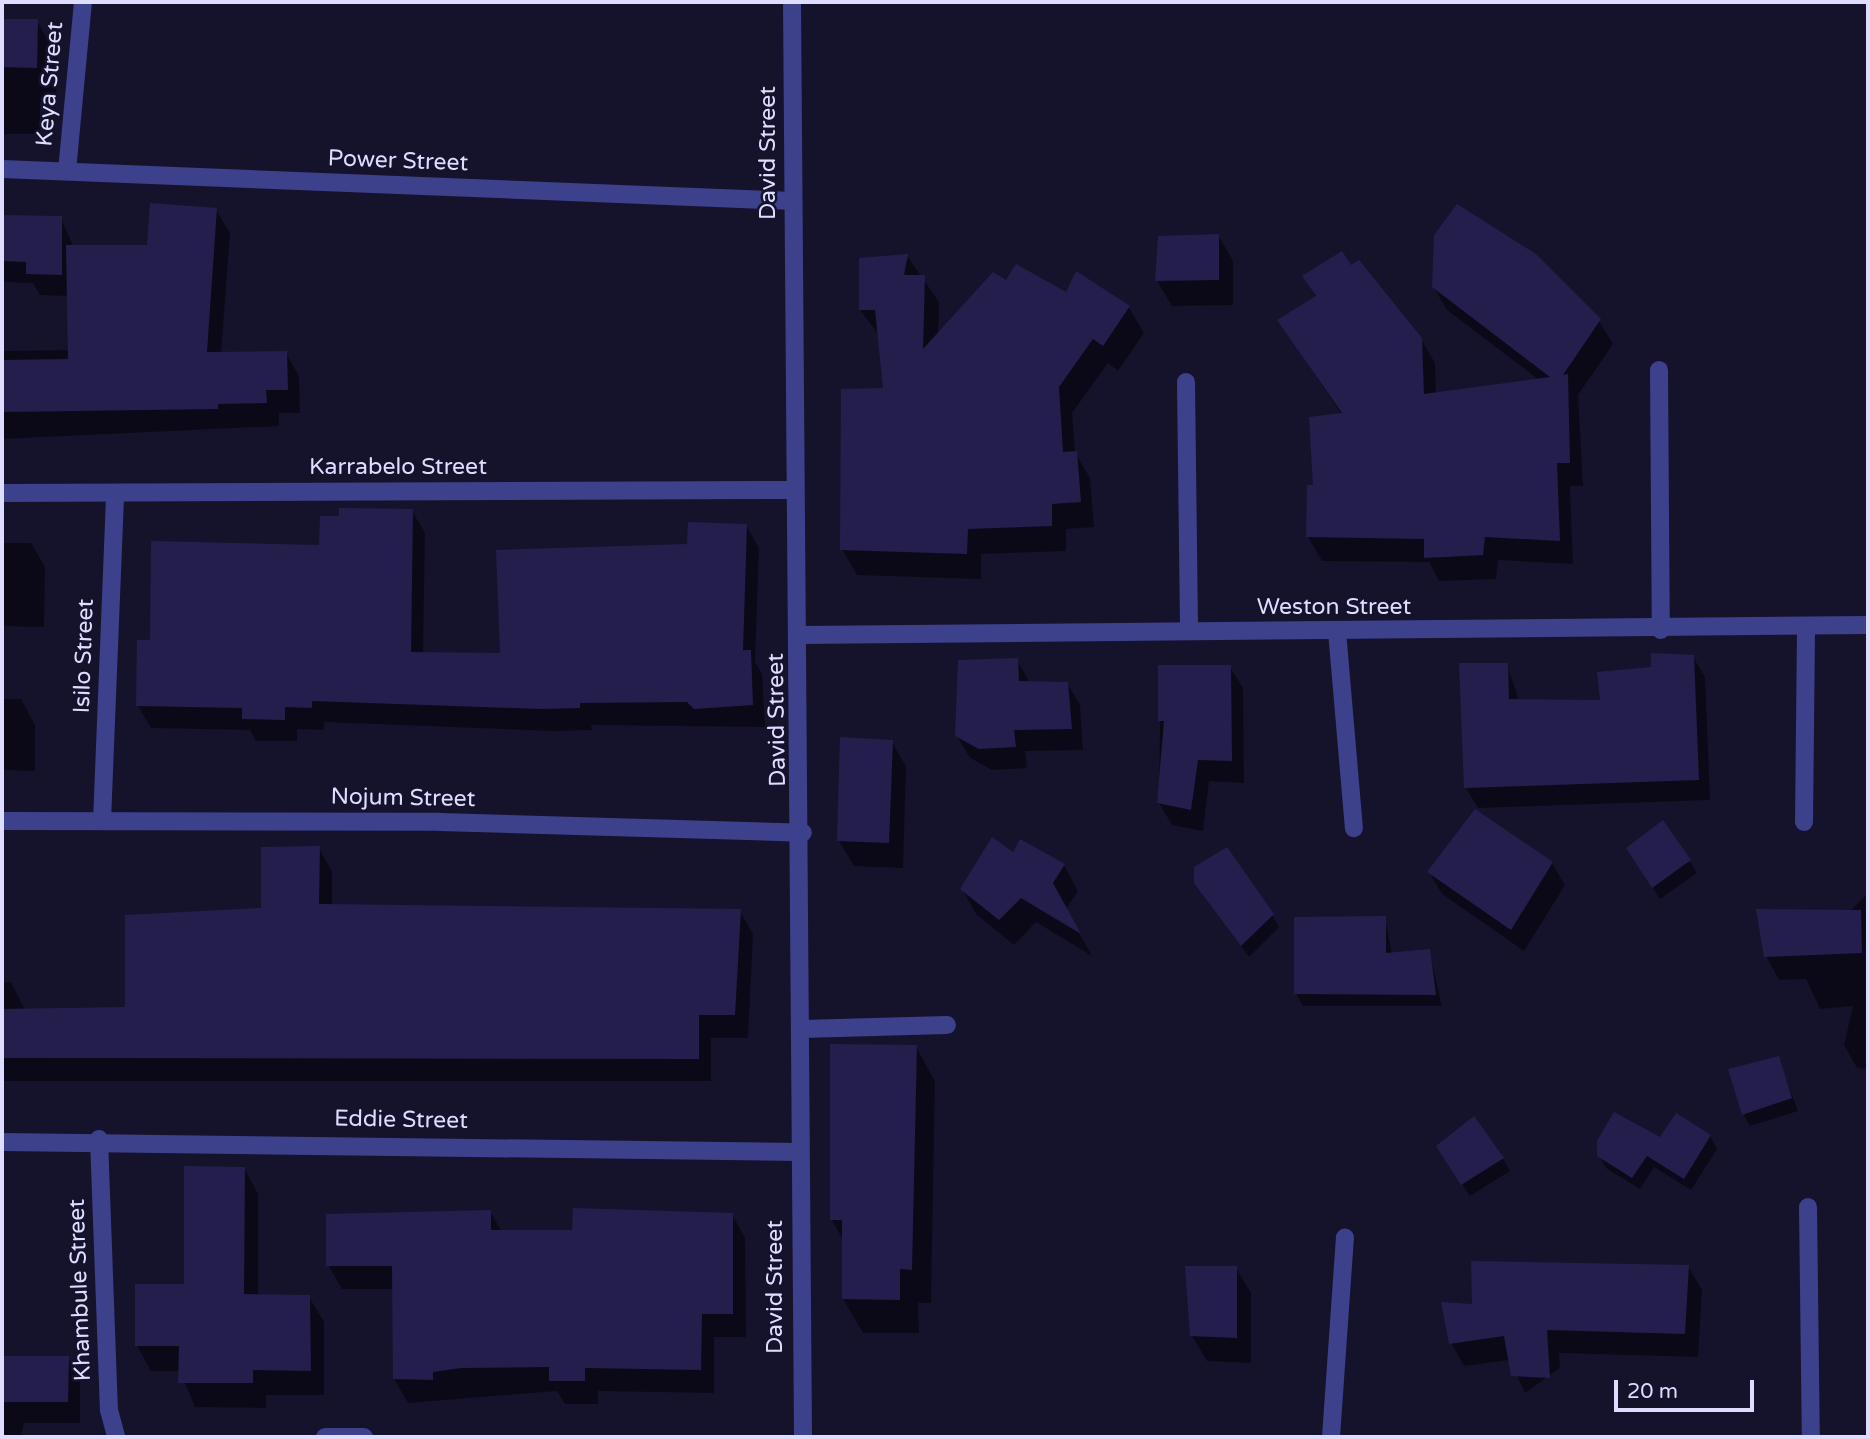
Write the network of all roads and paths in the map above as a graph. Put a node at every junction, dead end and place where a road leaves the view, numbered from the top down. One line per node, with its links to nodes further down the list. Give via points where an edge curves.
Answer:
1 (83, 2): 4 (street, Keya Street)
2 (792, 2): 5 (street, David Street)
3 (2, 169): 4 (street, Power Street)
4 (67, 171): 5 (street, Power Street)
5 (793, 201): 8 (street, David Street)
6 (1659, 370): 13 (street)
7 (1186, 382): 14 (street)
8 (795, 490): 10 (street, Karrabelo Street); 16 (street, David Street)
9 (2, 493): 10 (street, Karrabelo Street)
10 (116, 493): 18 (street, Isilo Street)
11 (1868, 625): 12 (street, Weston Street)
12 (1806, 628): 13 (street, Weston Street); 19 (street)
13 (1661, 630): 15 (street, Weston Street)
14 (1189, 631): 15 (street, Weston Street); 16 (street, Weston Street)
15 (1337, 631): 20 (street)
16 (800, 635): 21 (street, David Street)
17 (2, 821): 18 (street, Nojum Street)
18 (102, 821): 21 (street, Nojum Street)
19 (1804, 822)
20 (1354, 828)
21 (803, 833): 23 (street, David Street)
22 (947, 1025): 23 (street)
23 (802, 1029): 26 (street, David Street)
24 (99, 1139): 25 (street, Eddie Street); 26 (street, Eddie Street); 29 (street, Khambule Street, via 109,1410)
25 (2, 1142)
26 (800, 1152): 32 (street, David Street)
27 (1808, 1207): 34 (street)
28 (1345, 1237): 33 (street)
29 (116, 1437)
30 (325, 1437): 31 (street)
31 (364, 1437)
32 (803, 1437)
33 (1331, 1437)
34 (1811, 1437)

